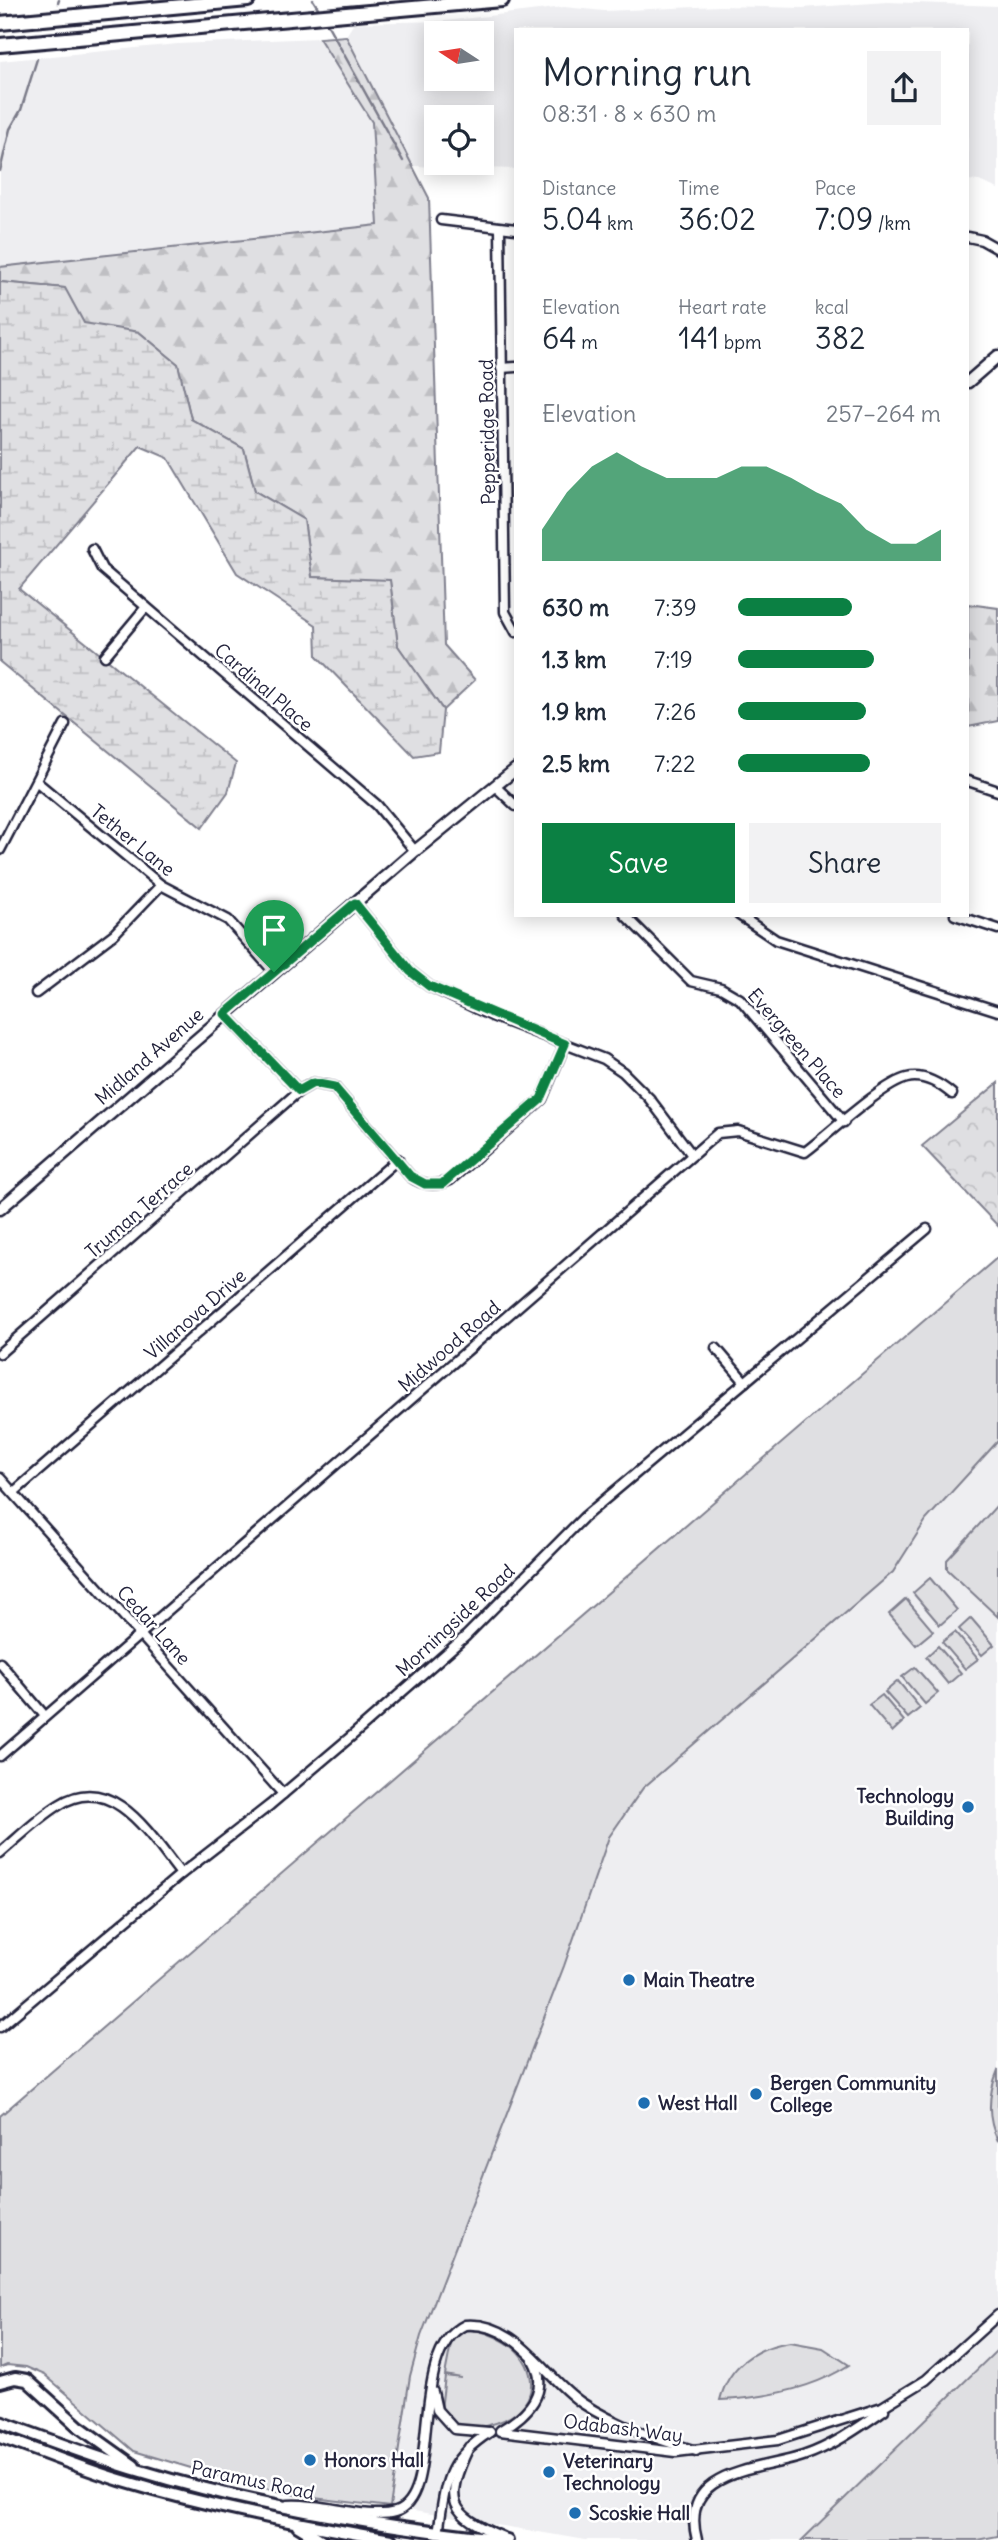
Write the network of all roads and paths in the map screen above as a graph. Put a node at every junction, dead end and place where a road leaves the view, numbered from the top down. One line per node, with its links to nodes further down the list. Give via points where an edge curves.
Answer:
1 (248, 0): 3 (highway)
2 (502, 0): 4 (highway)
3 (0, 23)
4 (0, 45)
5 (441, 220): 6 (street)
6 (500, 228): 7 (street); 12 (street, Pepperidge Road)
7 (514, 229)
8 (969, 237): 9 (street)
9 (998, 249)
10 (998, 356): 13 (street)
11 (514, 367): 12 (street)
12 (501, 368): 16 (street, Pepperidge Road, via 505,612)
13 (969, 381)
14 (92, 549): 15 (street, Cardinal Place, via 102,569)
15 (146, 607): 17 (street); 26 (street, Cardinal Place, via 377,805)
16 (514, 628)
17 (105, 656)
18 (65, 724): 21 (street)
19 (514, 771): 22 (street, Midland Avenue)
20 (969, 781): 23 (street)
21 (37, 782): 25 (street); 27 (street, Tether Lane)
22 (495, 786): 24 (street); 26 (street, Midland Avenue)
23 (998, 791)
24 (514, 804)
25 (0, 850)
26 (415, 851): 28 (street, Midland Avenue)
27 (161, 885): 33 (street, Tether Lane, via 228,920); 34 (street, via 114,934)
28 (355, 903): 33 (street, Midland Avenue); 37 (street, via 410,971 429,986)
29 (627, 917): 40 (street, Evergreen Place, via 691,981 721,988 740,999)
30 (741, 917): 35 (street, via 776,940)
31 (961, 917): 32 (street)
32 (998, 929)
33 (274, 972): 36 (street, Midland Avenue)
34 (36, 993)
35 (998, 1011)
36 (225, 1014): 38 (street); 43 (street, Midland Avenue)
37 (565, 1044): 41 (street, via 604,1059 636,1083); 42 (street, via 541,1099 450,1180 433,1185 417,1182)
38 (299, 1091): 42 (street, via 313,1083 334,1087); 46 (street, Truman Terrace)
39 (951, 1094): 40 (street, Midwood Road, via 928,1080 906,1078)
40 (844, 1122): 41 (street, Midwood Road, via 805,1152 738,1131 718,1133)
41 (692, 1155): 50 (street, Midwood Road)
42 (398, 1159): 49 (street, Villanova Drive)
43 (0, 1209)
44 (927, 1229): 47 (street, Morningside Road)
45 (716, 1348): 47 (street)
46 (0, 1353)
47 (745, 1382): 54 (street, Morningside Road, via 584,1517 466,1636)
48 (0, 1478): 49 (street, Cedar Lane)
49 (14, 1492): 50 (street, Cedar Lane)
50 (140, 1633): 52 (street, Midwood Road); 54 (street, Cedar Lane)
51 (0, 1663): 52 (street)
52 (46, 1716): 53 (street, Midwood Road)
53 (0, 1756)
54 (283, 1794): 56 (street, Morningside Road)
55 (0, 1853): 56 (street, via 68,1800 103,1797 124,1807)
56 (181, 1874): 57 (street, Morningside Road)
57 (0, 2027)
58 (998, 2315): 60 (street, Odabash Way)
59 (528, 2352): 62 (street, via 493,2328 479,2324 456,2329 436,2357); 66 (street, via 566,2390 600,2414); 66 (street, Odabash Way, via 537,2368 536,2400 527,2413 500,2431)
60 (926, 2380): 66 (street, Odabash Way, via 882,2407 842,2422 778,2440); 74 (street, via 828,2446 715,2481 694,2512)
61 (0, 2382): 67 (main road, via 27,2380 96,2440)
62 (432, 2390): 65 (street, via 438,2410 454,2429 490,2432); 68 (street, via 419,2480 398,2511 384,2514 306,2503)
63 (0, 2422): 67 (main road, Paramus Road)
64 (0, 2437): 69 (main road, Paramus Road, via 122,2481)
65 (469, 2447): 70 (street, via 449,2475); 73 (street, via 457,2476 457,2510 468,2522)
66 (696, 2451)
67 (143, 2472): 68 (main road, Paramus Road)
68 (282, 2506): 70 (main road, Paramus Road)
69 (292, 2523): 71 (main road); 72 (main road, Paramus Road)
70 (437, 2536): 73 (main road, Paramus Road)
71 (321, 2540)
72 (391, 2540)
73 (508, 2540)
74 (697, 2540)

